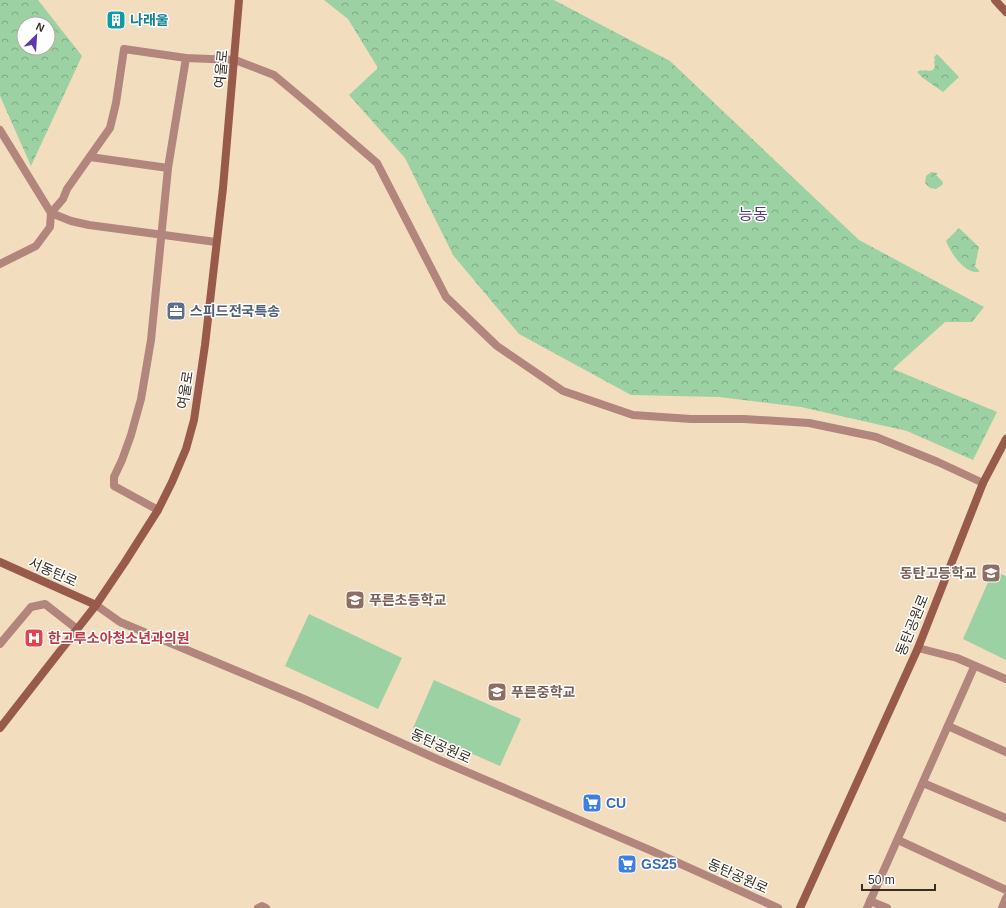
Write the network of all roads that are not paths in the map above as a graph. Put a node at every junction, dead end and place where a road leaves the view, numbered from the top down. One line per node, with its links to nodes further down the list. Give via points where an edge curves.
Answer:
1 (239, 0): 5 (street, 여울로)
2 (995, 0): 3 (street)
3 (1006, 12)
4 (186, 58): 5 (street); 7 (street, via 124,49 110,128); 8 (street)
5 (235, 60): 11 (street, 여울로); 14 (street, via 274,75 377,163 446,297 497,346 563,390 633,415 809,423 876,437)
6 (0, 130): 9 (street)
7 (90, 157): 8 (street); 9 (street, via 67,189 64,199)
8 (168, 168): 10 (street)
9 (51, 213): 10 (street, via 89,225); 12 (street, via 50,227 36,246)
10 (162, 234): 11 (street); 15 (street, via 151,340 141,399 131,435 114,477 114,486)
11 (216, 242): 15 (street, 여울로, via 194,420 186,449)
12 (0, 264)
13 (1006, 439): 14 (street, 동탄공원로)
14 (983, 483): 20 (street, 동탄공원로)
15 (158, 510): 17 (street, 여울로)
16 (0, 562): 17 (street, 서동탄로)
17 (96, 605): 18 (street, 여울로); 34 (street, 동탄공원로, via 120,622 304,699)
18 (77, 629): 19 (street, via 45,604 31,607); 24 (street, 여울로)
19 (0, 644)
20 (918, 648): 21 (street, via 957,658); 35 (street, 동탄공원로)
21 (974, 667): 22 (street); 23 (street)
22 (1006, 679)
23 (948, 726): 25 (street); 26 (street)
24 (0, 728)
25 (1006, 752)
26 (923, 783): 27 (street); 28 (street)
27 (1006, 818)
28 (898, 840): 29 (street); 31 (street)
29 (1006, 890)
30 (1006, 898): 37 (street)
31 (868, 904): 36 (street)
32 (258, 908): 33 (street)
33 (266, 908)
34 (778, 908)
35 (800, 908)
36 (887, 908)
37 (1002, 908)

